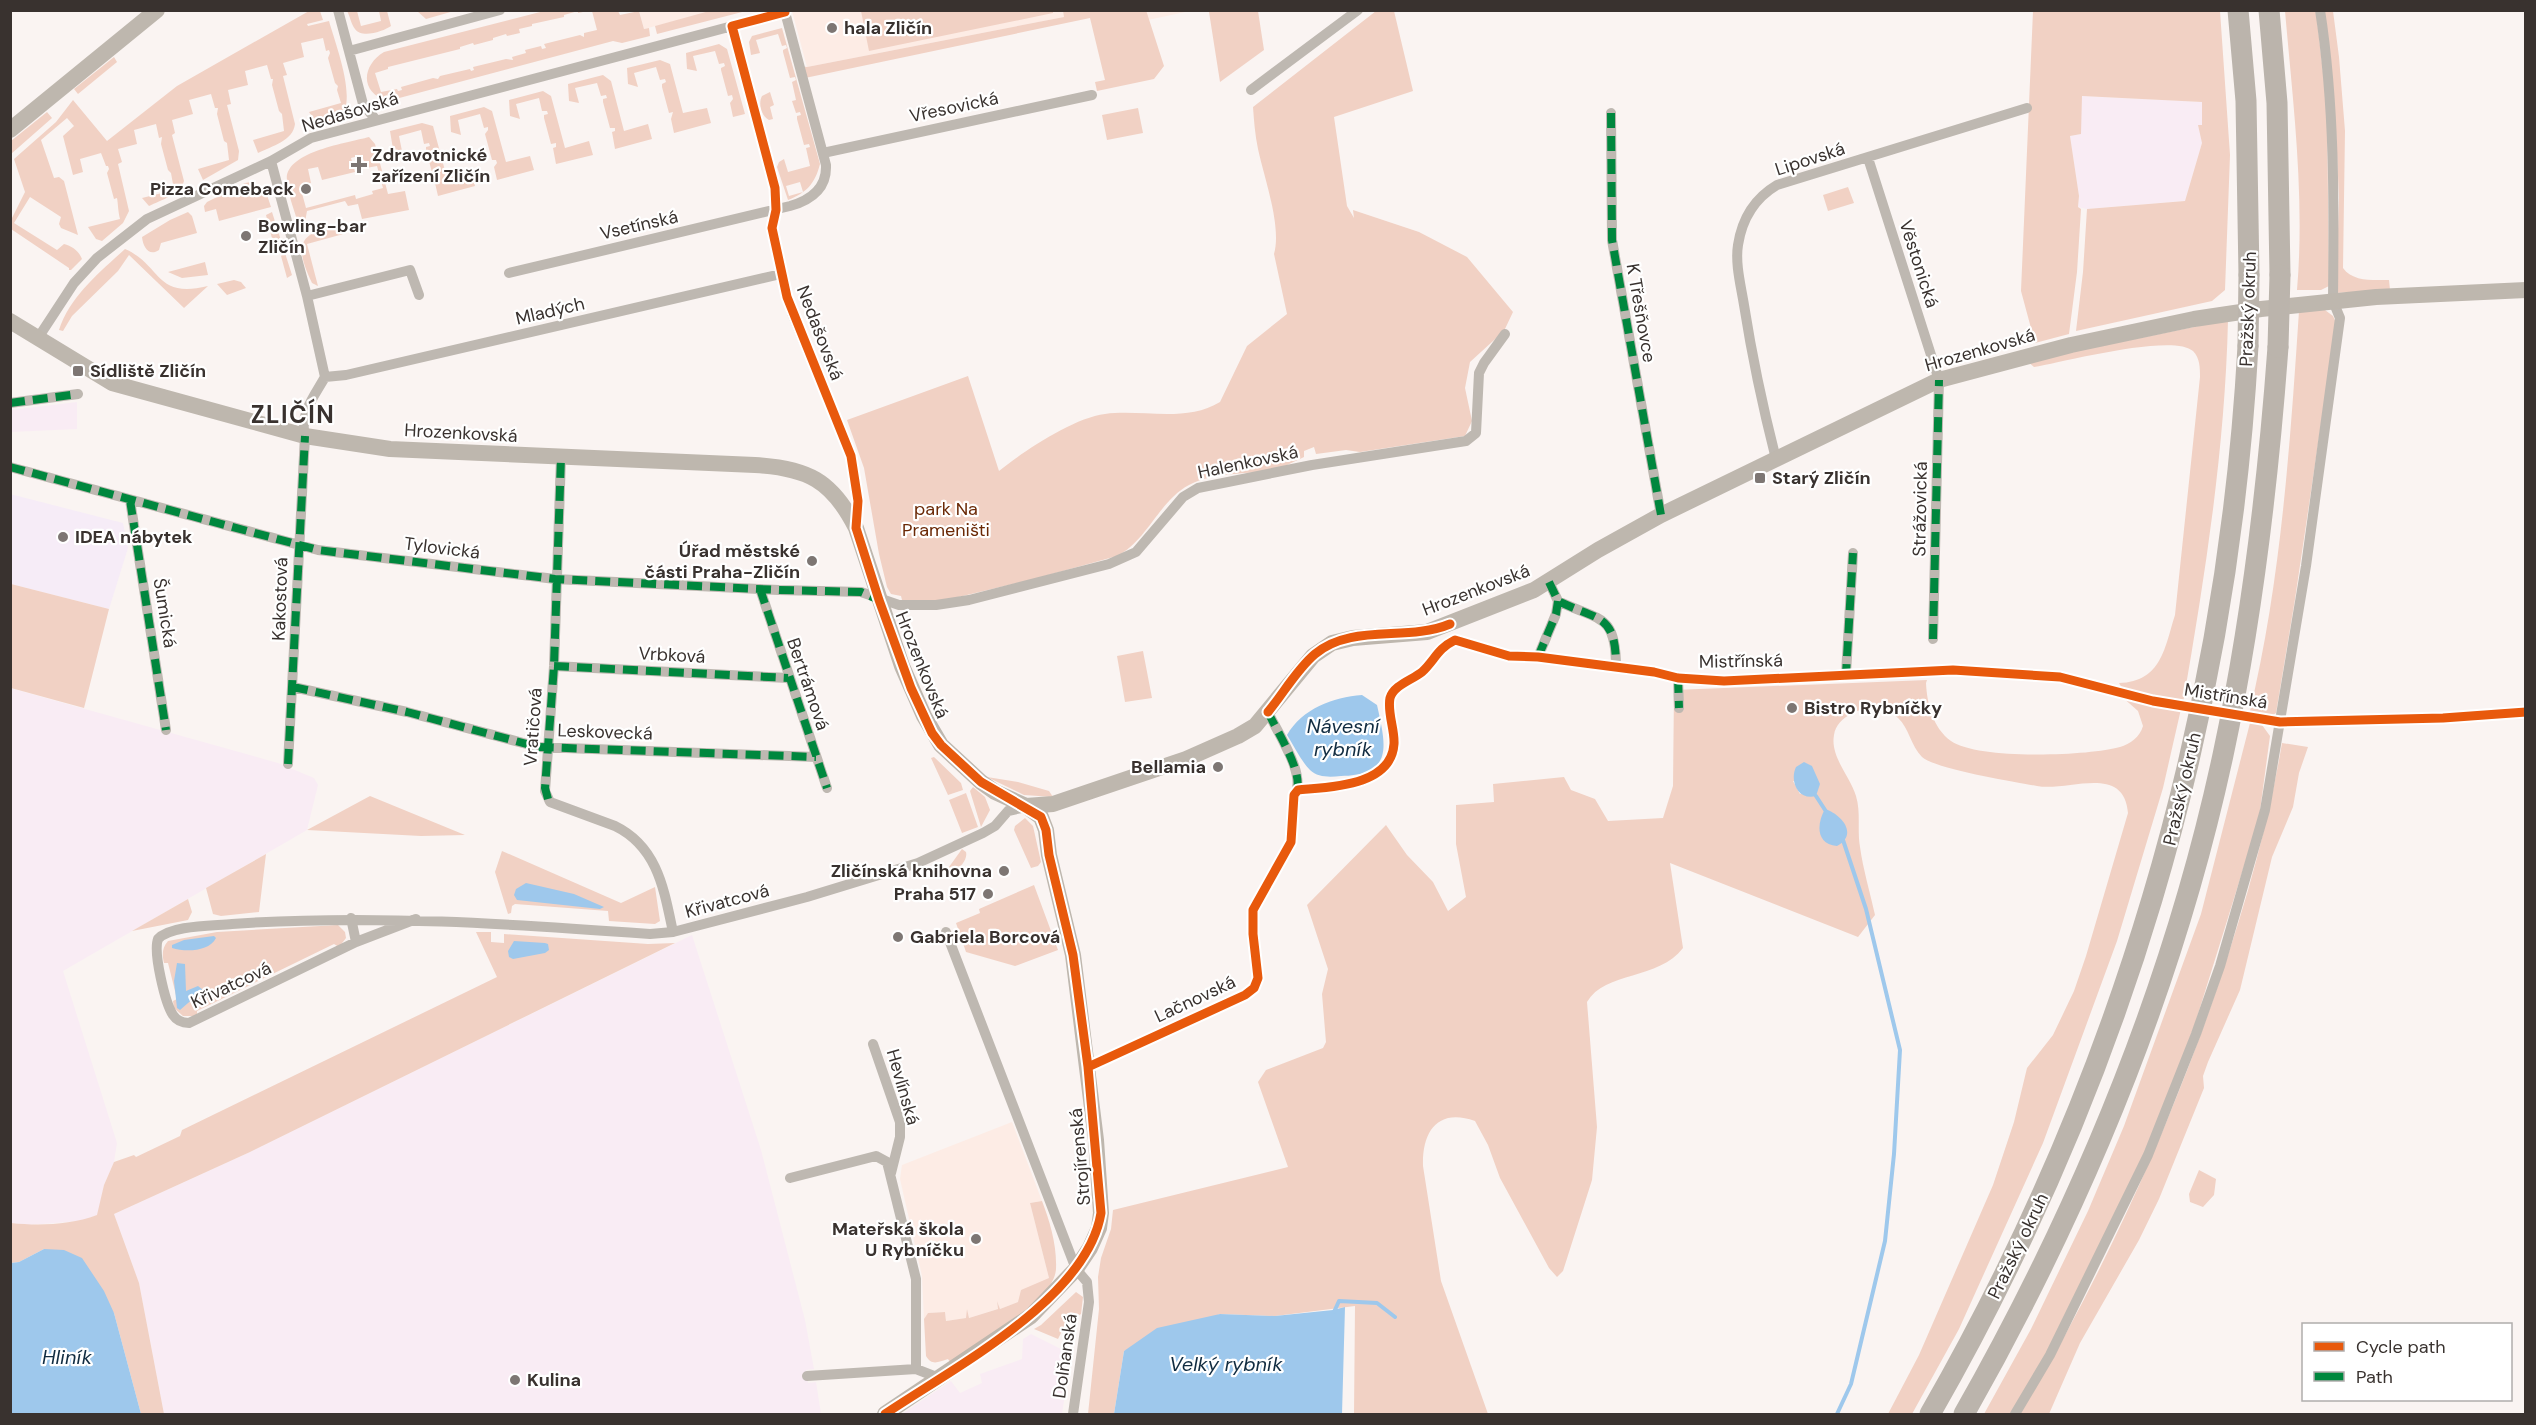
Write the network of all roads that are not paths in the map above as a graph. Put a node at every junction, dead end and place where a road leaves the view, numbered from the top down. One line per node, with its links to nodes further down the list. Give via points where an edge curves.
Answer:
1 (157, 10): 15 (street)
2 (338, 10): 9 (street)
3 (500, 10): 9 (street)
4 (1358, 10): 10 (street)
5 (2238, 10): 80 (highway, Pražský okruh, bridge, via 2248,145 2247,346 2234,510 2192,751 2148,918 2088,1089 2014,1257)
6 (2269, 10): 81 (highway, Pražský okruh, bridge, via 2277,103 2278,347 2262,528 2223,757 2169,952 2113,1109 2040,1273)
7 (2320, 10): 25 (street, via 2334,156)
8 (732, 26): 14 (street, Nedašovská); 16 (street, Nedašovská, via 785,12); 19 (street, Nedašovská, via 775,188)
9 (349, 51): 14 (street, via 363,104)
10 (1251, 90)
11 (1092, 95): 16 (street, Vřesovická)
12 (2027, 108): 17 (street, Lipovská)
13 (1611, 113): 38 (street, K Třešňovce, via 1612,240)
14 (376, 120): 18 (street, Nedašovská, via 311,138)
15 (10, 130)
16 (823, 153): 19 (street, Nedašovská, via 826,170 819,190 799,204)
17 (1868, 158): 30 (street, Věstonická); 35 (street, Lipovská, via 1777,186 1758,200 1743,223 1738,247 1739,274)
18 (271, 161): 24 (street); 28 (street, Nedašovská, via 147,219 74,283)
19 (776, 210): 20 (street, Vsetínská); 21 (street, Nedašovská, via 772,228)
20 (509, 273)
21 (781, 274): 29 (street, Mladých, via 346,375); 39 (street, Nedašovská, via 792,313 851,456 858,501)
22 (2526, 290): 25 (street, Hrozenkovská)
23 (419, 295): 24 (street, via 410,270)
24 (307, 296): 29 (street)
25 (2333, 301): 30 (street, Hrozenkovská, via 2194,319 2071,345); 82 (street, via 2340,318 2328,409 2265,810 2220,966 2148,1155 2050,1355)
26 (10, 321): 28 (street, Hrozenkovská)
27 (1505, 334): 45 (street, Halenkovská, via 1479,373 1476,433 1466,441 1198,488 1183,497 1132,555 1079,573 936,605 899,606)
28 (38, 338): 33 (street, Hrozenkovská, via 112,383)
29 (325, 376): 33 (street, via 304,417)
30 (1939, 380): 35 (street, Hrozenkovská); 48 (street, Strážovická)
31 (78, 394): 32 (street)
32 (10, 403)
33 (305, 436): 34 (street, Hrozenkovská, via 390,449); 40 (street, Kakostová)
34 (561, 457): 39 (street, Hrozenkovská, via 788,468 817,479 834,493); 42 (street, Vratičová)
35 (1776, 459): 38 (street, Hrozenkovská)
36 (10, 467): 37 (street, Tylovická)
37 (130, 501): 40 (street, Tylovická); 58 (street, Šumická)
38 (1661, 515): 43 (street, Hrozenkovská)
39 (856, 528): 45 (street, Hrozenkovská)
40 (298, 544): 42 (street, Tylovická, via 318,550); 55 (street, Kakostová)
41 (1853, 553): 54 (street, Mistřínská, via 1846,674 1724,681)
42 (555, 579): 44 (street, Tylovická); 51 (street, Vratičová)
43 (1549, 582): 46 (street); 47 (street, Hrozenkovská)
44 (759, 589): 45 (street, Tylovická, via 861,592); 53 (street, Bertrámová)
45 (879, 600): 64 (street, Hrozenkovská, via 911,688 941,746 995,792)
46 (1558, 602): 50 (street); 52 (street, via 1601,618 1614,635)
47 (1450, 624): 49 (street); 57 (street, Hrozenkovská, via 1427,632 1332,643 1313,656)
48 (1933, 639)
49 (1455, 640): 50 (street, Mistřínská, via 1509,656); 63 (street, via 1441,647 1422,672 1394,690 1390,699 1392,755 1378,772 1351,785)
50 (1538, 657): 52 (street, Mistřínská)
51 (554, 666): 53 (street, Vrbková); 59 (street, Vratičová)
52 (1616, 667): 54 (street, Mistřínská)
53 (788, 678): 60 (street, Bertrámová)
54 (1678, 678): 56 (street)
55 (293, 687): 59 (street, Leskovecká); 61 (street, Kakostová)
56 (1679, 708)
57 (1268, 712): 63 (street, Lačnovská, via 1297,772); 64 (street, Hrozenkovská, via 1238,736 1186,759 1078,797)
58 (166, 730)
59 (548, 747): 60 (street, Leskovecká); 67 (street, Vratičová, via 544,788 549,801 615,826 642,845 662,882)
60 (816, 757): 62 (street, Bertrámová)
61 (288, 764)
62 (827, 788)
63 (1298, 790): 71 (street, Lačnovská, via 1294,795 1291,842 1253,910 1258,974 1254,988)
64 (1026, 806): 67 (street, Křivatcová, via 1008,811 983,833 918,863); 71 (street, Strojírenská, via 1041,817 1046,830 1073,955)
65 (351, 918): 66 (street, Křivatcová); 69 (street); 69 (street, Křivatcová, via 185,929 162,935 156,943 156,953 170,1010 180,1021 189,1023)
66 (416, 919): 67 (street, Křivatcová, via 650,934); 69 (street, Křivatcová)
67 (673, 932)
68 (946, 932): 74 (street, Dolňanská)
69 (356, 942)
70 (873, 1044): 72 (street, Hevlínská, via 900,1122)
71 (1088, 1067): 74 (street, Strojírenská, via 1101,1213 1099,1228)
72 (891, 1174): 73 (street, via 887,1162 876,1156); 75 (street, Hevlínská, via 916,1279)
73 (790, 1178)
74 (1076, 1269): 77 (street, Strojírenská, via 1032,1316); 79 (street, Dolňanská, via 1086,1282 1089,1302)
75 (916, 1369): 76 (street); 77 (street)
76 (807, 1376)
77 (939, 1378): 78 (street, Strojírenská)
78 (885, 1414)
79 (1073, 1414)
80 (1930, 1414)
81 (1964, 1414)
82 (2015, 1414)

